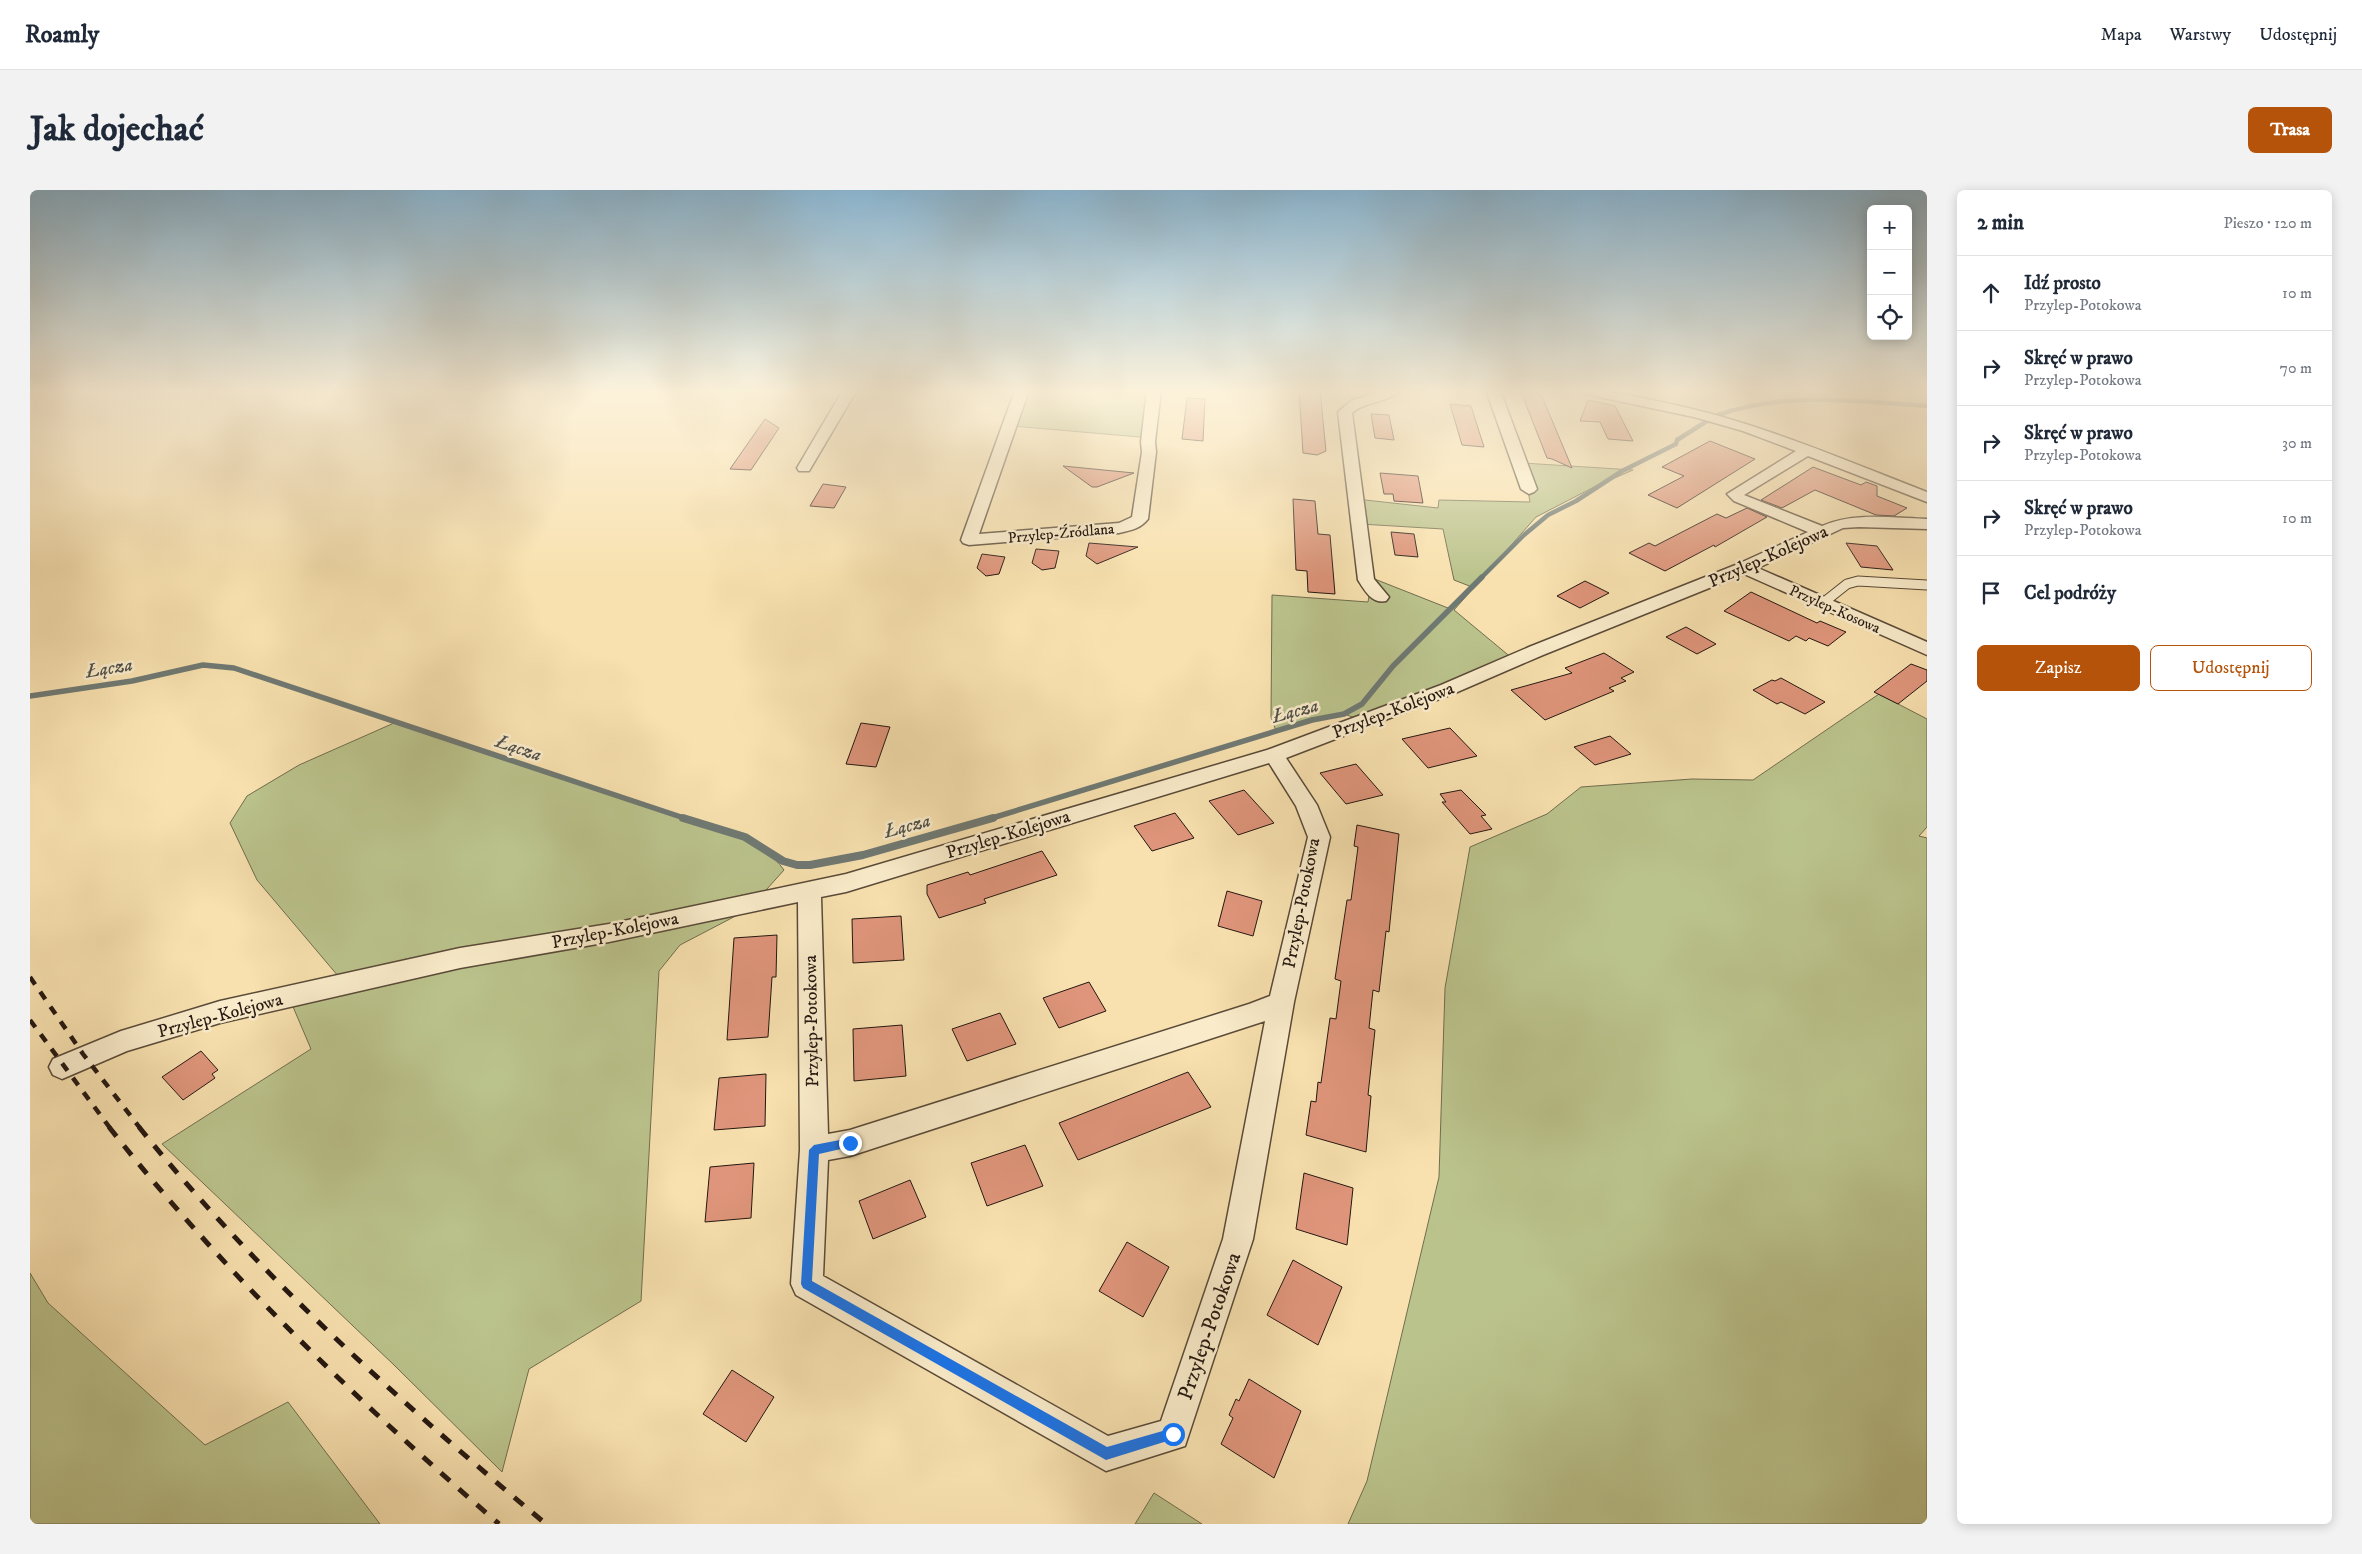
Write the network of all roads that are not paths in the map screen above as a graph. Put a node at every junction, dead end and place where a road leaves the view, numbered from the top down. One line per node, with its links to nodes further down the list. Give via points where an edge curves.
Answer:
1 (813, 452): 8 (street)
2 (1000, 452): 3 (street, Przylep-Źródlana, via 969,540 1132,525 1140,519)
3 (1149, 452)
4 (1350, 452): 15 (street, via 1366,580)
5 (1515, 452): 9 (street)
6 (1806, 452): 12 (street, via 1735,494)
7 (1811, 452): 10 (street)
8 (804, 468)
9 (1529, 489)
10 (1927, 497)
11 (1927, 524): 12 (street, Przylep-Kolejowa, via 1859,522 1840,524)
12 (1821, 532): 13 (street, Przylep-Kolejowa)
13 (1744, 568): 16 (street, Przylep-Kosowa); 18 (street, Przylep-Kolejowa, via 1545,647 1448,690)
14 (1927, 585): 16 (lane, via 1858,581 1847,584)
15 (1380, 597)
16 (1823, 603): 17 (street, Przylep-Kosowa)
17 (1927, 649)
18 (1274, 755): 19 (street, Przylep-Kolejowa, via 846,883); 20 (street, Przylep-Potokowa, via 1306,805 1319,836)
19 (809, 891): 21 (street, Przylep-Kolejowa, via 609,933 460,958 220,1012 121,1042); 22 (street, Przylep-Potokowa)
20 (1281, 1002): 22 (street, via 1247,1016 850,1143); 22 (street, Przylep-Potokowa, via 1238,1239 1173,1434 1106,1454 807,1284)
21 (62, 1067)
22 (814, 1150)

